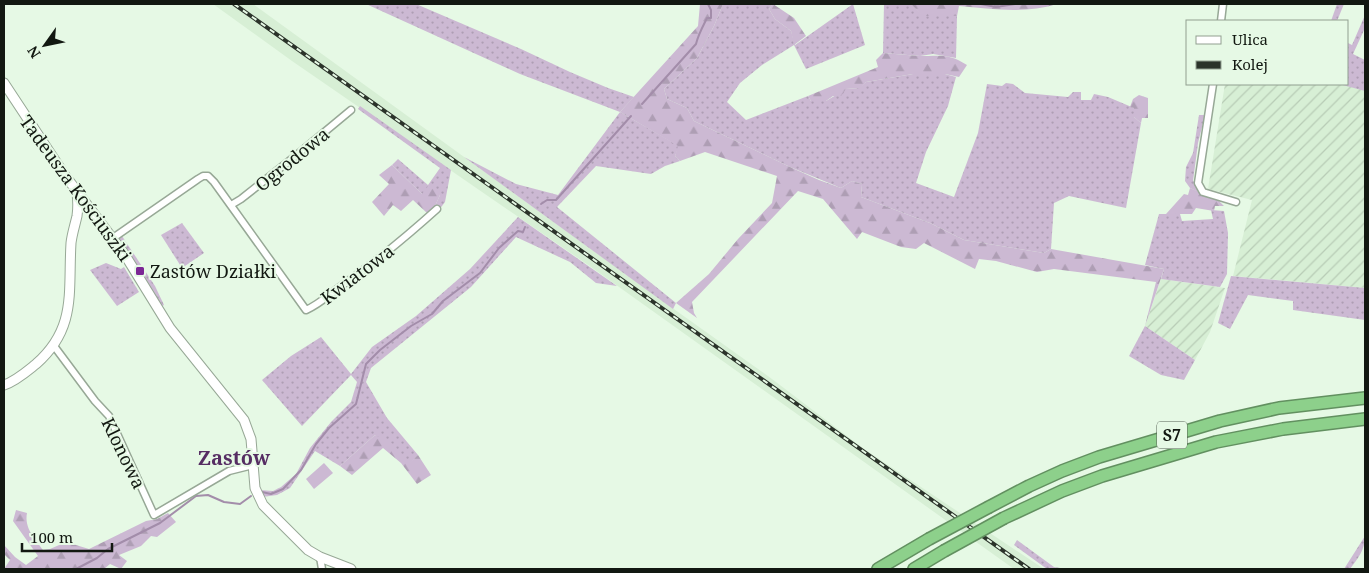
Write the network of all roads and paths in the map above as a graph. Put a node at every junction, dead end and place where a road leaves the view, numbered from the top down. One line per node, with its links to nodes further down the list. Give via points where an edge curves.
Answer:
1 (1224, 4): 2 (street)
2 (1221, 20)
3 (4, 84): 6 (street, Tadeusza Kościuszki)
4 (1212, 85): 7 (street, via 1198,183 1203,192)
5 (351, 110): 8 (street, Ogrodowa)
6 (78, 193): 10 (street, Tadeusza Kościuszki); 11 (street)
7 (1236, 202)
8 (231, 205): 9 (street, Kwiatowa, via 306,310 363,271); 12 (street, Kwiatowa, via 212,179 203,176)
9 (436, 208)
10 (90, 209): 11 (street); 12 (street, Tadeusza Kościuszki)
11 (77, 216): 13 (street, via 72,240 69,302 62,332)
12 (113, 238): 17 (street, Tadeusza Kościuszki, via 170,328 244,420 251,438)
13 (54, 346): 14 (street, via 25,373); 17 (street, Klonowa, via 109,416 154,515 230,471)
14 (4, 385)
15 (1365, 398): 21 (highway, S7, bridge, via 1279,408 1220,421 1099,457 1046,478)
16 (1365, 419): 22 (highway, S7, bridge, via 1283,429 1216,442 1102,476 1004,518)
17 (252, 465): 18 (street, Tadeusza Kościuszki, via 255,488 263,505 304,546)
18 (320, 557): 19 (street, Tadeusza Kościuszki); 20 (street)
19 (345, 568)
20 (322, 569)
21 (878, 569)
22 (914, 569)

